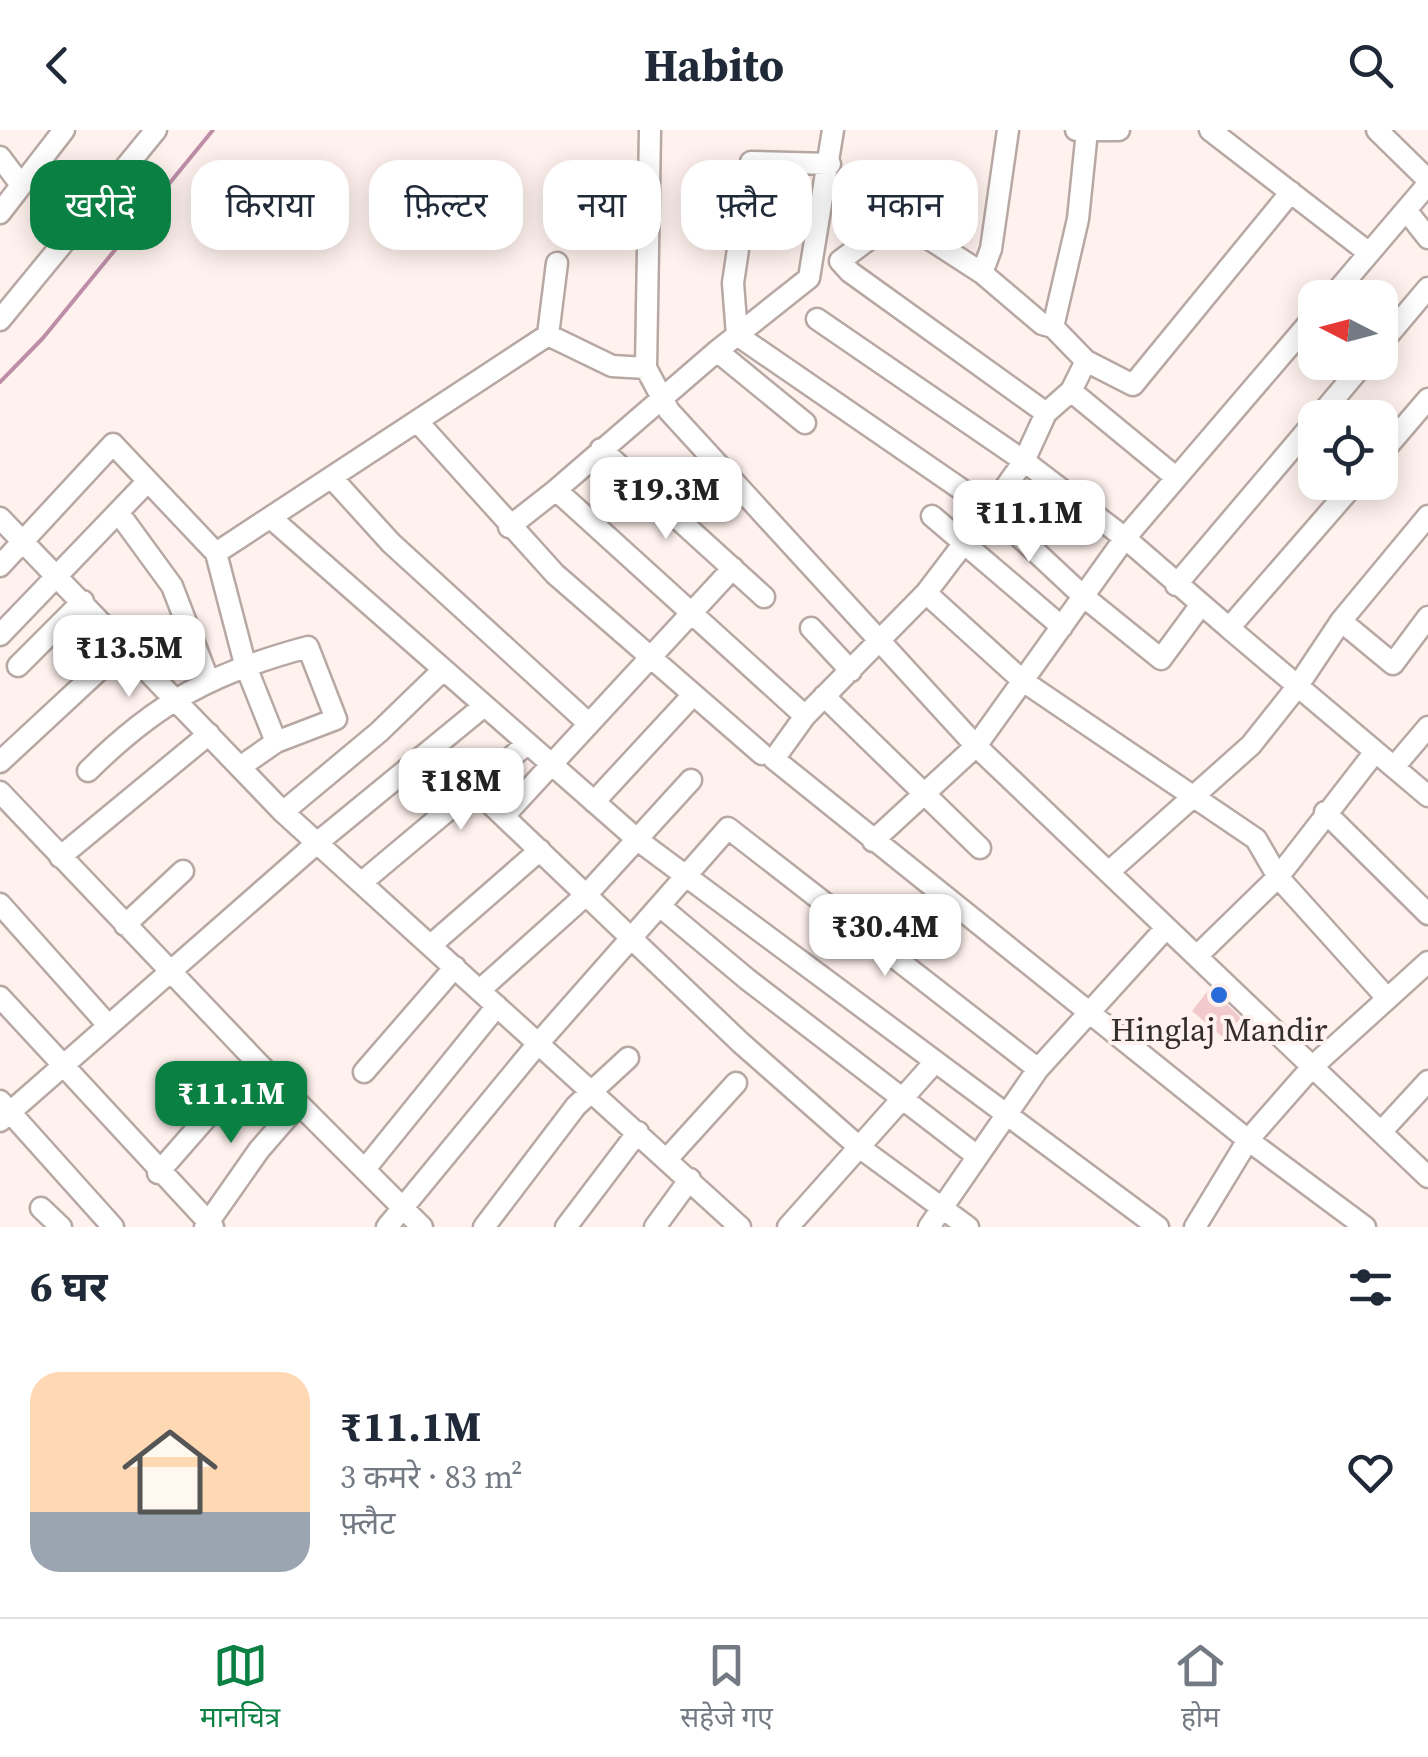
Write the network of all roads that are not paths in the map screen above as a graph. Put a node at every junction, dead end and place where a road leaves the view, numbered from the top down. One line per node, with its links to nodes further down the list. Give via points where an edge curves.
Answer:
1 (64, 130): 14 (street)
2 (156, 130): 24 (street)
3 (650, 130): 33 (street)
4 (833, 130): 12 (street)
5 (1008, 130): 21 (street)
6 (1074, 130): 10 (street)
7 (1119, 130): 10 (street)
8 (1210, 130): 15 (street)
9 (1376, 130): 13 (street)
10 (1088, 131): 27 (street, via 1078,219)
11 (0, 157): 14 (street)
12 (830, 164): 28 (street, via 810,278); 28 (street, via 750,162 733,283)
13 (1428, 182): 16 (street)
14 (21, 186): 17 (street)
15 (1292, 192): 19 (street); 32 (street, via 1133,384)
16 (1406, 210): 18 (street); 19 (street)
17 (0, 213)
18 (1428, 238)
19 (1368, 254): 22 (street)
20 (557, 263): 29 (street)
21 (982, 273): 27 (street); 39 (street, via 897,218 840,261)
22 (1346, 280)
23 (1428, 288): 26 (street)
24 (0, 320)
25 (817, 320): 45 (street)
26 (1398, 324)
27 (1053, 327): 32 (street)
28 (737, 334): 31 (street); 51 (street)
29 (548, 335): 33 (street, via 612,366); 40 (street)
30 (1298, 336): 58 (street)
31 (717, 350): 36 (street); 41 (street)
32 (1086, 362): 35 (street)
33 (646, 368): 36 (street)
34 (1350, 380): 38 (street)
35 (1071, 391): 39 (street); 46 (street)
36 (662, 397): 44 (street); 78 (street)
37 (1428, 399): 42 (street)
38 (1332, 400)
39 (1046, 413): 45 (street)
40 (416, 421): 47 (street); 57 (street)
41 (805, 423)
42 (1398, 433)
43 (1298, 440): 65 (street)
44 (601, 450): 49 (street); 63 (street)
45 (1024, 461): 51 (street); 58 (street)
46 (1172, 475)
47 (332, 478): 56 (street); 93 (street, via 391,543)
48 (148, 482): 52 (street); 59 (street, via 112,444); 61 (street)
49 (556, 490): 57 (street); 71 (street)
50 (1340, 500): 76 (street)
51 (990, 510): 60 (street); 67 (street)
52 (118, 512): 64 (street); 85 (street, via 172,586)
53 (932, 516): 60 (street)
54 (1428, 516): 73 (street)
55 (0, 518): 59 (street)
56 (272, 518): 61 (street); 83 (street)
57 (510, 527): 80 (street)
58 (1126, 538): 65 (street); 67 (street)
59 (25, 540): 62 (street); 64 (street)
60 (964, 540): 66 (street); 74 (street)
61 (216, 553): 81 (street)
62 (0, 566)
63 (733, 568): 68 (street); 71 (street)
64 (56, 574): 69 (street); 77 (street)
65 (1176, 584): 70 (street)
66 (926, 592): 78 (street); 86 (street)
67 (1084, 596): 70 (street, via 1160,658); 74 (street)
68 (764, 597)
69 (83, 602): 79 (street); 82 (street)
70 (1200, 606): 76 (street)
71 (692, 615): 80 (street); 92 (street)
72 (1428, 617): 73 (street, via 1393,664)
73 (1341, 621): 87 (street)
74 (1062, 627): 86 (street)
75 (810, 628): 84 (street)
76 (1229, 628): 87 (street)
77 (0, 635)
78 (881, 642): 84 (street); 98 (street)
79 (125, 646): 90 (street); 101 (street)
80 (648, 659): 88 (street); 93 (street)
81 (244, 664): 85 (street); 96 (street); 96 (street, via 308,646 336,720)
82 (18, 666)
83 (442, 670): 91 (street); 113 (street)
84 (851, 671): 89 (street)
85 (208, 679): 90 (street)
86 (1023, 680): 98 (street); 110 (street)
87 (1298, 688): 99 (street); 110 (street, via 1251,745)
88 (692, 696): 100 (street); 112 (street)
89 (824, 696): 92 (street); 109 (street)
90 (174, 698): 95 (street); 105 (street)
91 (484, 706): 97 (street); 118 (street)
92 (805, 716): 117 (street, via 774,759)
93 (587, 722): 102 (street)
94 (1428, 726): 104 (street)
95 (209, 734): 103 (street); 121 (street)
96 (276, 742): 103 (street)
97 (527, 744): 102 (street); 107 (street)
98 (976, 746): 109 (street); 122 (street)
99 (1375, 752): 104 (street); 114 (street)
100 (762, 754)
101 (0, 762)
102 (552, 765): 112 (street); 115 (street)
103 (240, 767): 113 (street)
104 (1394, 767): 111 (street)
105 (88, 771)
106 (691, 780): 116 (street)
107 (474, 788): 115 (street); 126 (street)
108 (0, 792): 121 (street)
109 (924, 793): 117 (street); 119 (street)
110 (1195, 794): 122 (street); 124 (street, via 1256,839)
111 (1428, 796)
112 (594, 802): 116 (street)
113 (283, 812): 118 (street)
114 (1326, 812): 124 (street); 130 (street)
115 (504, 816): 120 (street)
116 (639, 841): 125 (street); 127 (street)
117 (873, 841): 143 (street)
118 (318, 843): 126 (street); 138 (street)
119 (980, 848)
120 (540, 850): 127 (street); 134 (street)
121 (60, 857): 131 (street)
122 (1110, 870): 132 (street)
123 (182, 871): 131 (street)
124 (1278, 877): 135 (street); 141 (street)
125 (688, 878): 129 (street); 149 (street); 151 (street, via 728,828)
126 (362, 883): 134 (street)
127 (586, 894): 133 (street); 139 (street)
128 (0, 904): 144 (street)
129 (661, 907): 133 (street); 156 (street)
130 (1428, 914)
131 (125, 925): 138 (street)
132 (1166, 928): 135 (street); 143 (street)
133 (634, 938): 145 (street); 163 (street)
134 (431, 946): 137 (street)
135 (1197, 956): 150 (street)
136 (1428, 962): 141 (street)
137 (455, 967): 139 (street); 152 (street)
138 (172, 972): 144 (street); 147 (street)
139 (480, 990): 142 (street)
140 (0, 997): 148 (street)
141 (1387, 998): 150 (street)
142 (498, 1006): 145 (street); 166 (street)
143 (1088, 1011): 151 (street); 162 (street)
144 (108, 1025): 148 (street)
145 (536, 1046): 155 (street); 171 (street)
146 (628, 1058): 155 (street)
147 (256, 1061): 157 (street); 167 (street)
148 (61, 1063): 158 (street); 167 (street)
149 (934, 1063): 156 (street); 159 (street)
150 (1312, 1067): 161 (street); 162 (street)
151 (1038, 1069): 159 (street)
152 (364, 1072)
153 (1428, 1081): 161 (street)
154 (736, 1083): 165 (street)
155 (592, 1091): 160 (street); 178 (street)
156 (903, 1097): 163 (street); 164 (street)
157 (299, 1104): 166 (street); 173 (street)
158 (3, 1111): 175 (street)
159 (1004, 1115): 164 (street); 185 (street)
160 (638, 1132): 165 (street); 179 (street)
161 (1381, 1132): 168 (street)
162 (1248, 1140): 186 (street); 187 (street)
163 (858, 1147): 172 (street); 182 (street)
164 (977, 1156): 172 (street)
165 (668, 1159): 169 (street)
166 (364, 1169): 171 (street)
167 (158, 1172): 173 (street)
168 (1428, 1177)
169 (690, 1179): 180 (street); 181 (street)
170 (41, 1208): 174 (street)
171 (404, 1208): 176 (street); 177 (street)
172 (942, 1208): 183 (street); 184 (street)
173 (209, 1226)
174 (61, 1227)
175 (113, 1227)
176 (387, 1227)
177 (422, 1227)
178 (484, 1227)
179 (566, 1227)
180 (655, 1227)
181 (740, 1227)
182 (788, 1227)
183 (929, 1227)
184 (968, 1227)
185 (1158, 1227)
186 (1195, 1227)
187 (1365, 1227)

